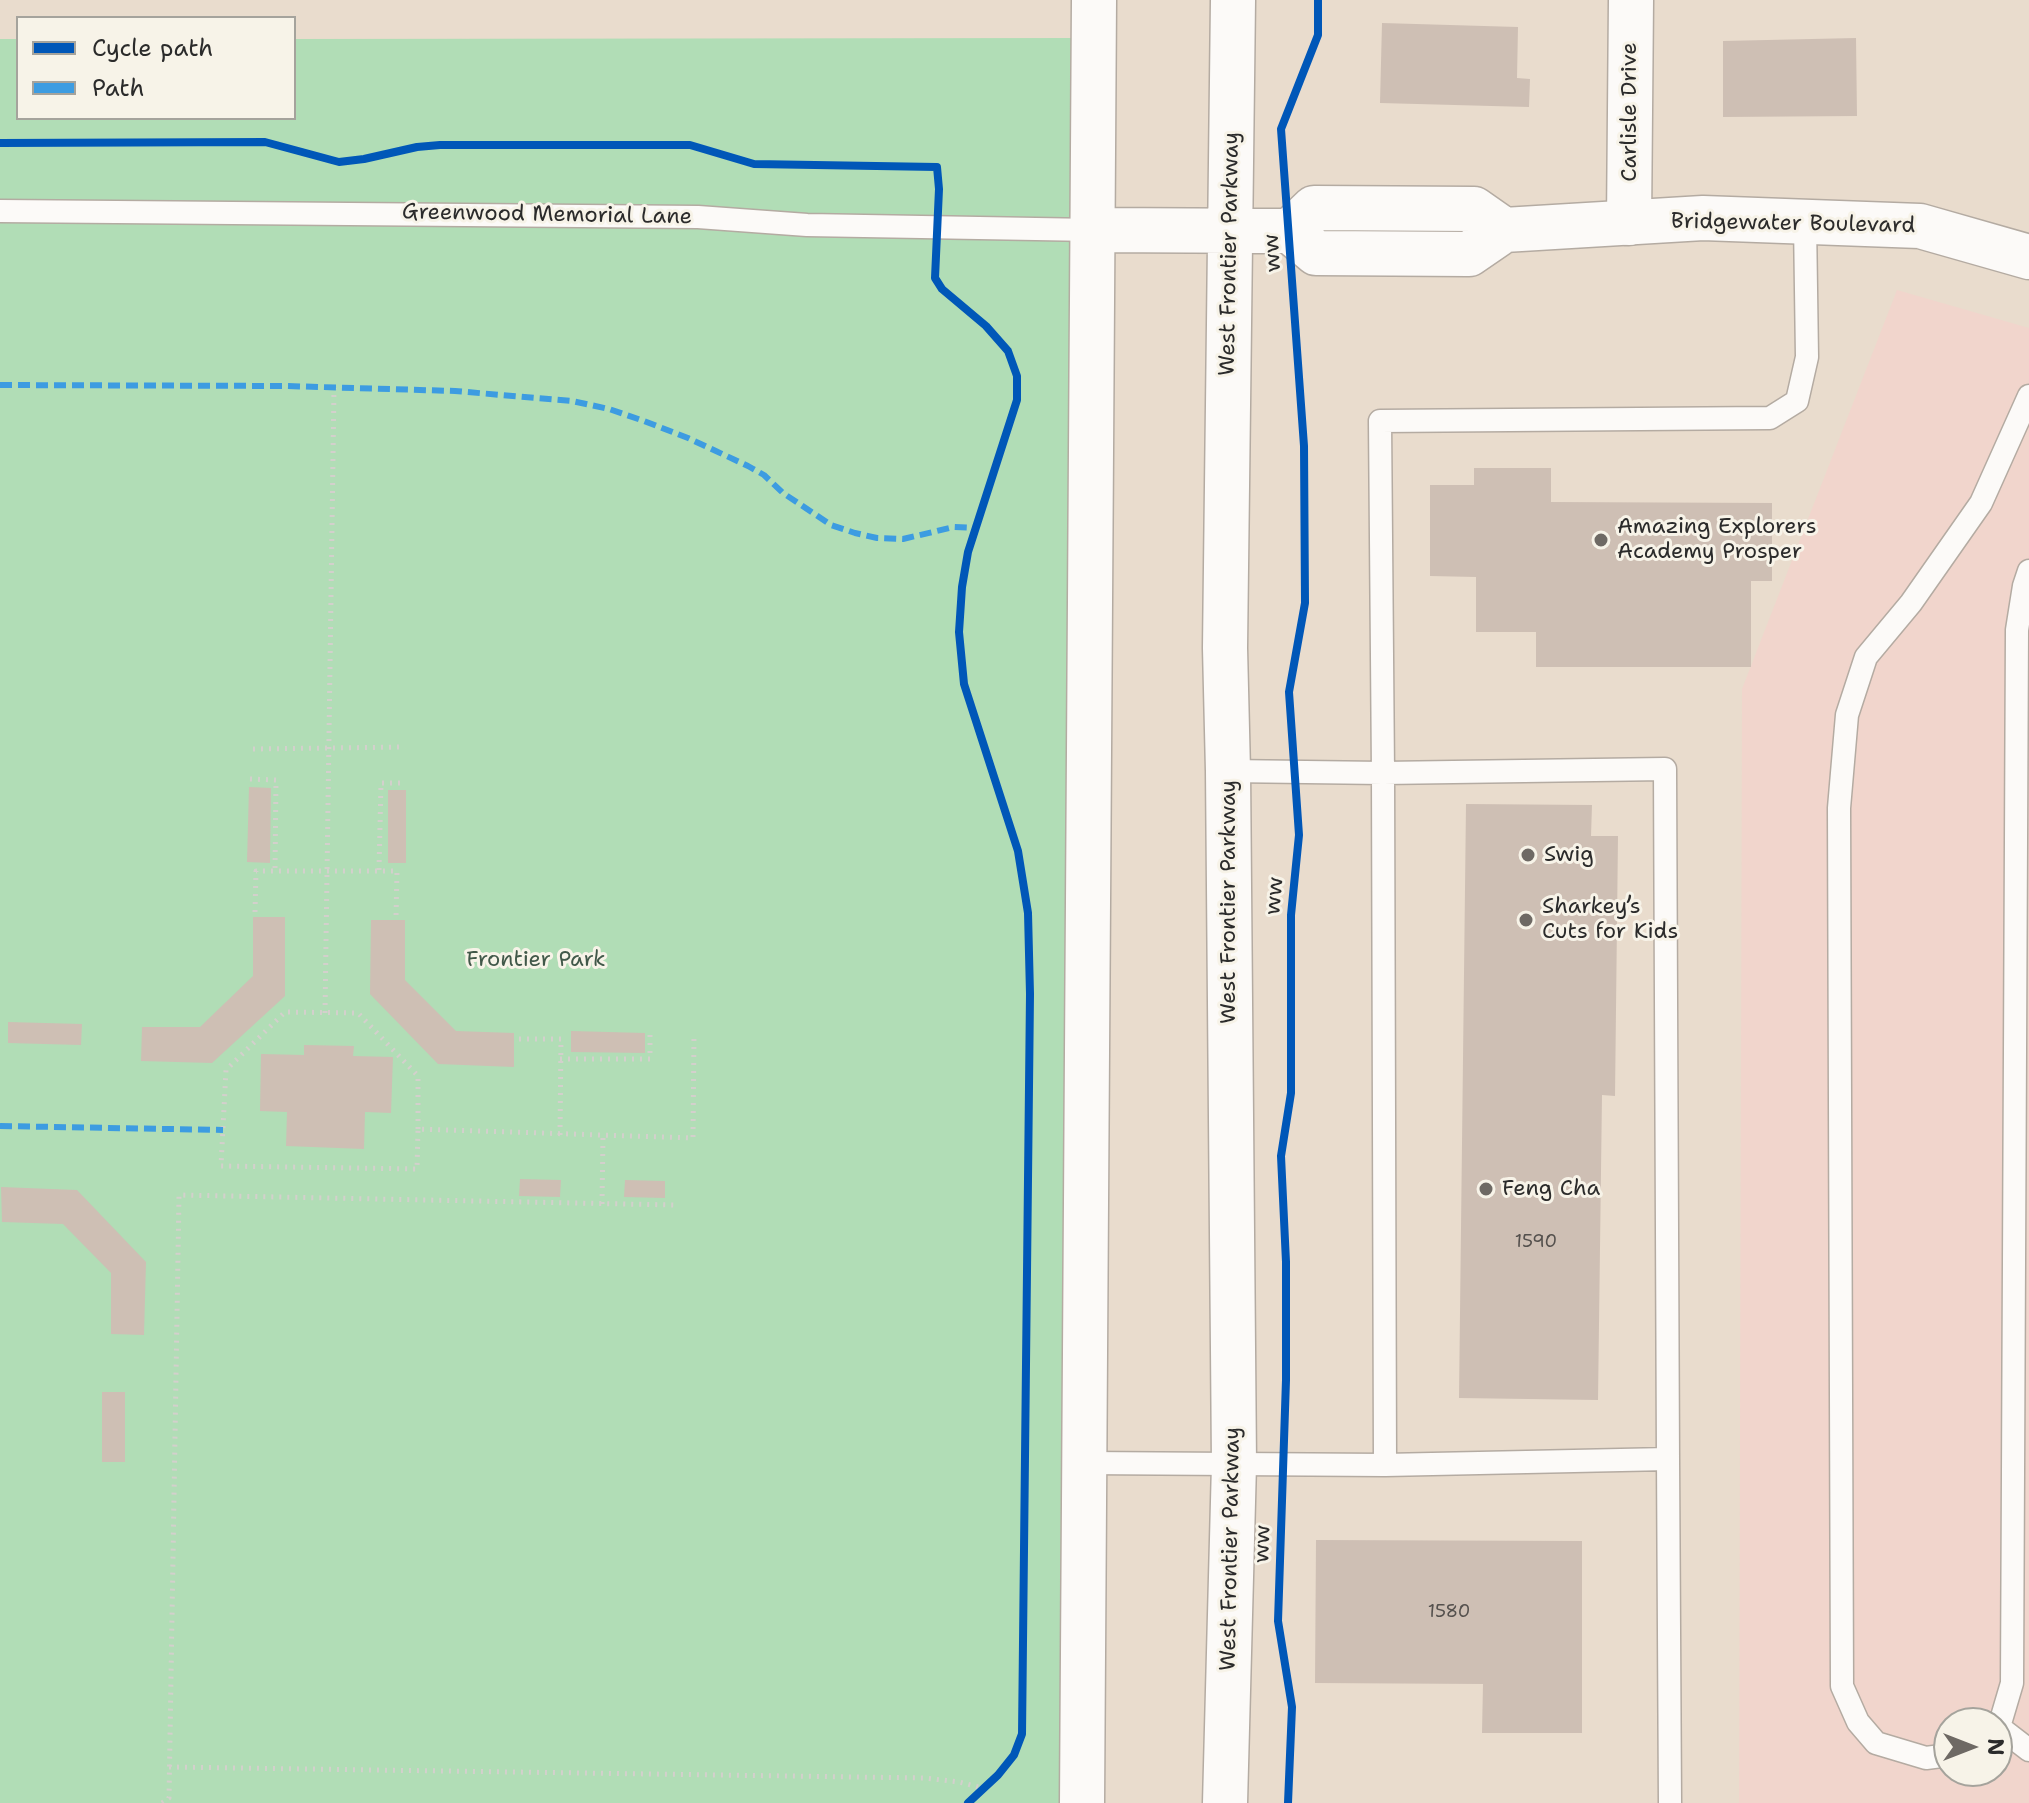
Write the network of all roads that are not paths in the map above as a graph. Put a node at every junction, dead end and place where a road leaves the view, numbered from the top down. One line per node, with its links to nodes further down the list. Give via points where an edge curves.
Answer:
1 (1094, 0): 7 (street)
2 (1233, 0): 8 (street, West Frontier Parkway)
3 (1631, 0): 6 (street, Carlisle Drive)
4 (0, 211): 7 (lane, Greenwood Memorial Lane, via 698,217 807,225)
5 (1805, 222): 6 (street, Bridgewater Boulevard, via 1703,218); 9 (street, Bridgewater Boulevard, via 1920,226); 13 (lane, via 1807,357 1797,401 1770,418 1380,421)
6 (1629, 223): 8 (street, Bridgewater Boulevard, via 1504,230 1474,209 1314,208 1290,231)
7 (1093, 230): 8 (street, Bridgewater Boulevard); 15 (street)
8 (1230, 231): 12 (street, West Frontier Parkway)
9 (2029, 257)
10 (2029, 396): 19 (lane, via 1981,503 1866,657 1847,715 1839,808 1842,1686 1858,1722 1876,1743)
11 (2029, 571): 18 (lane, via 2017,630 2012,1683)
12 (1228, 771): 13 (lane); 16 (street, West Frontier Parkway)
13 (1383, 773): 14 (lane, via 1665,769); 17 (lane)
14 (1668, 1459): 17 (lane); 22 (lane)
15 (1084, 1463): 16 (lane); 20 (street)
16 (1234, 1464): 17 (lane); 21 (street, West Frontier Parkway)
17 (1385, 1465)
18 (2005, 1707)
19 (1933, 1757)
20 (1082, 1803)
21 (1225, 1803)
22 (1670, 1803)

